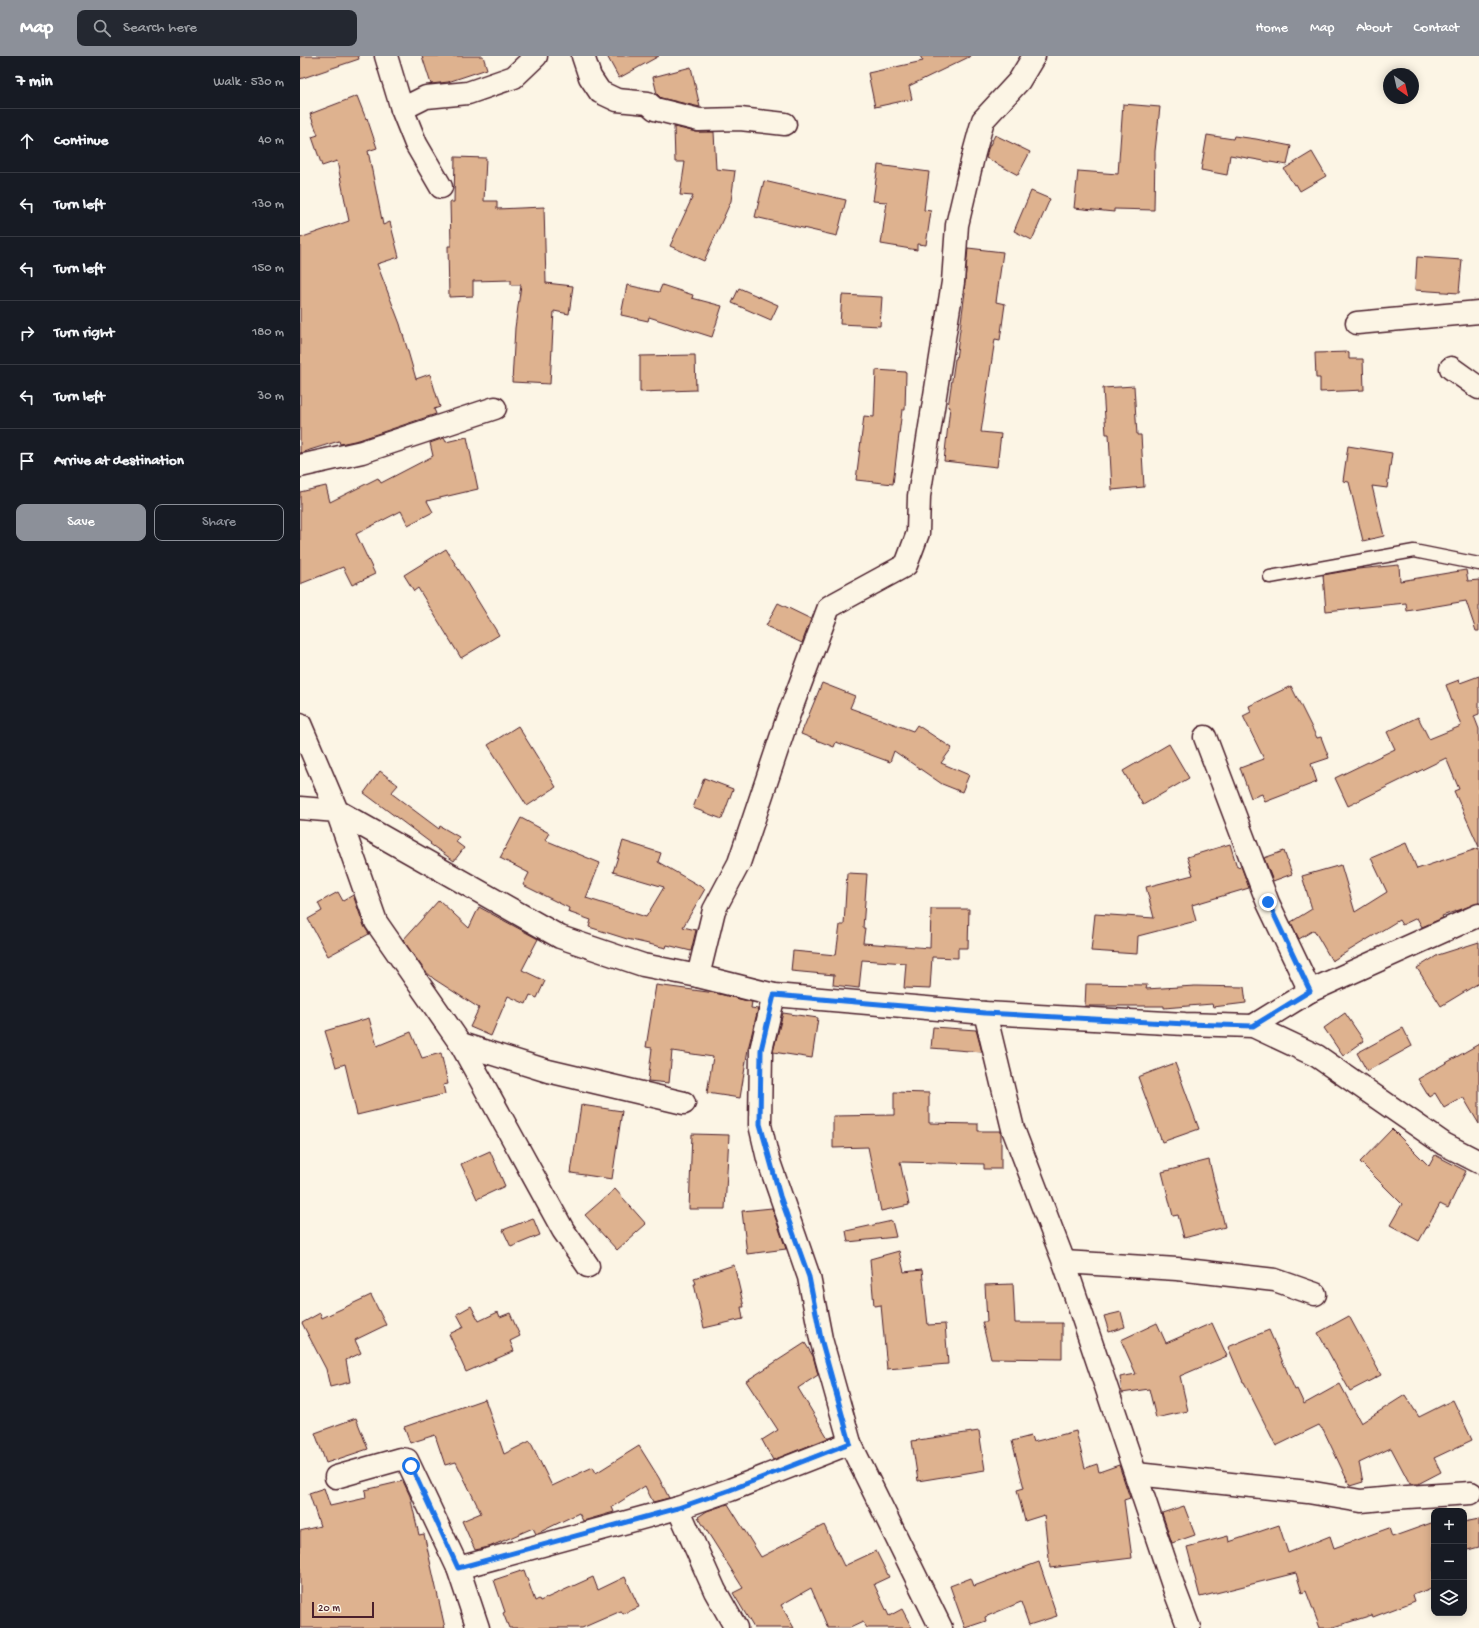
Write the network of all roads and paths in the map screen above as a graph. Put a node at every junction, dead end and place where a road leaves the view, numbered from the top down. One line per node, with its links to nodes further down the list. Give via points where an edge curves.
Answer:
1 (386, 56): 5 (street)
2 (536, 56): 5 (street, via 514,77 468,93 426,97)
3 (583, 56): 6 (street, via 590,76 600,92 618,100 648,102 655,109 699,120 740,119)
4 (1034, 56): 21 (street, via 1020,81 983,120 974,153 957,225 952,282 920,496 918,533 906,565 829,607 789,714 739,863 714,910)
5 (402, 109): 7 (street, via 416,144)
6 (785, 124)
7 (441, 187)
8 (1479, 312): 9 (street)
9 (1357, 323)
10 (1451, 368): 11 (street)
11 (1479, 388)
12 (494, 408): 13 (street, via 362,452)
13 (300, 466)
14 (1479, 564): 15 (lane, via 1414,552)
15 (1270, 577)
16 (300, 724): 19 (street)
17 (1205, 737): 22 (street, via 1268,902)
18 (300, 808): 19 (street)
19 (337, 811): 21 (street, via 560,937 643,965); 26 (street, via 376,922)
20 (1479, 915): 22 (street)
21 (698, 976): 23 (street)
22 (1310, 991): 25 (street)
23 (774, 995): 24 (street); 32 (street, via 761,1050 760,1124 780,1196 809,1277 821,1339)
24 (985, 1013): 25 (street); 29 (street, via 1013,1129)
25 (1253, 1026): 28 (street, via 1317,1056 1444,1144)
26 (461, 1044): 27 (street, via 548,1071); 30 (street, via 563,1230)
27 (684, 1103)
28 (1479, 1162)
29 (1064, 1262): 31 (street, via 1177,1269 1275,1280); 33 (street)
30 (588, 1266)
31 (1316, 1294)
32 (850, 1443): 36 (street); 40 (street)
33 (1136, 1474): 35 (street, via 1308,1492 1361,1501); 41 (street)
34 (336, 1477): 37 (street, via 400,1459 407,1460)
35 (1471, 1493)
36 (678, 1508): 37 (street); 39 (street, via 715,1591)
37 (458, 1568): 38 (street)
38 (478, 1628)
39 (736, 1628)
40 (941, 1628)
41 (1189, 1628)

